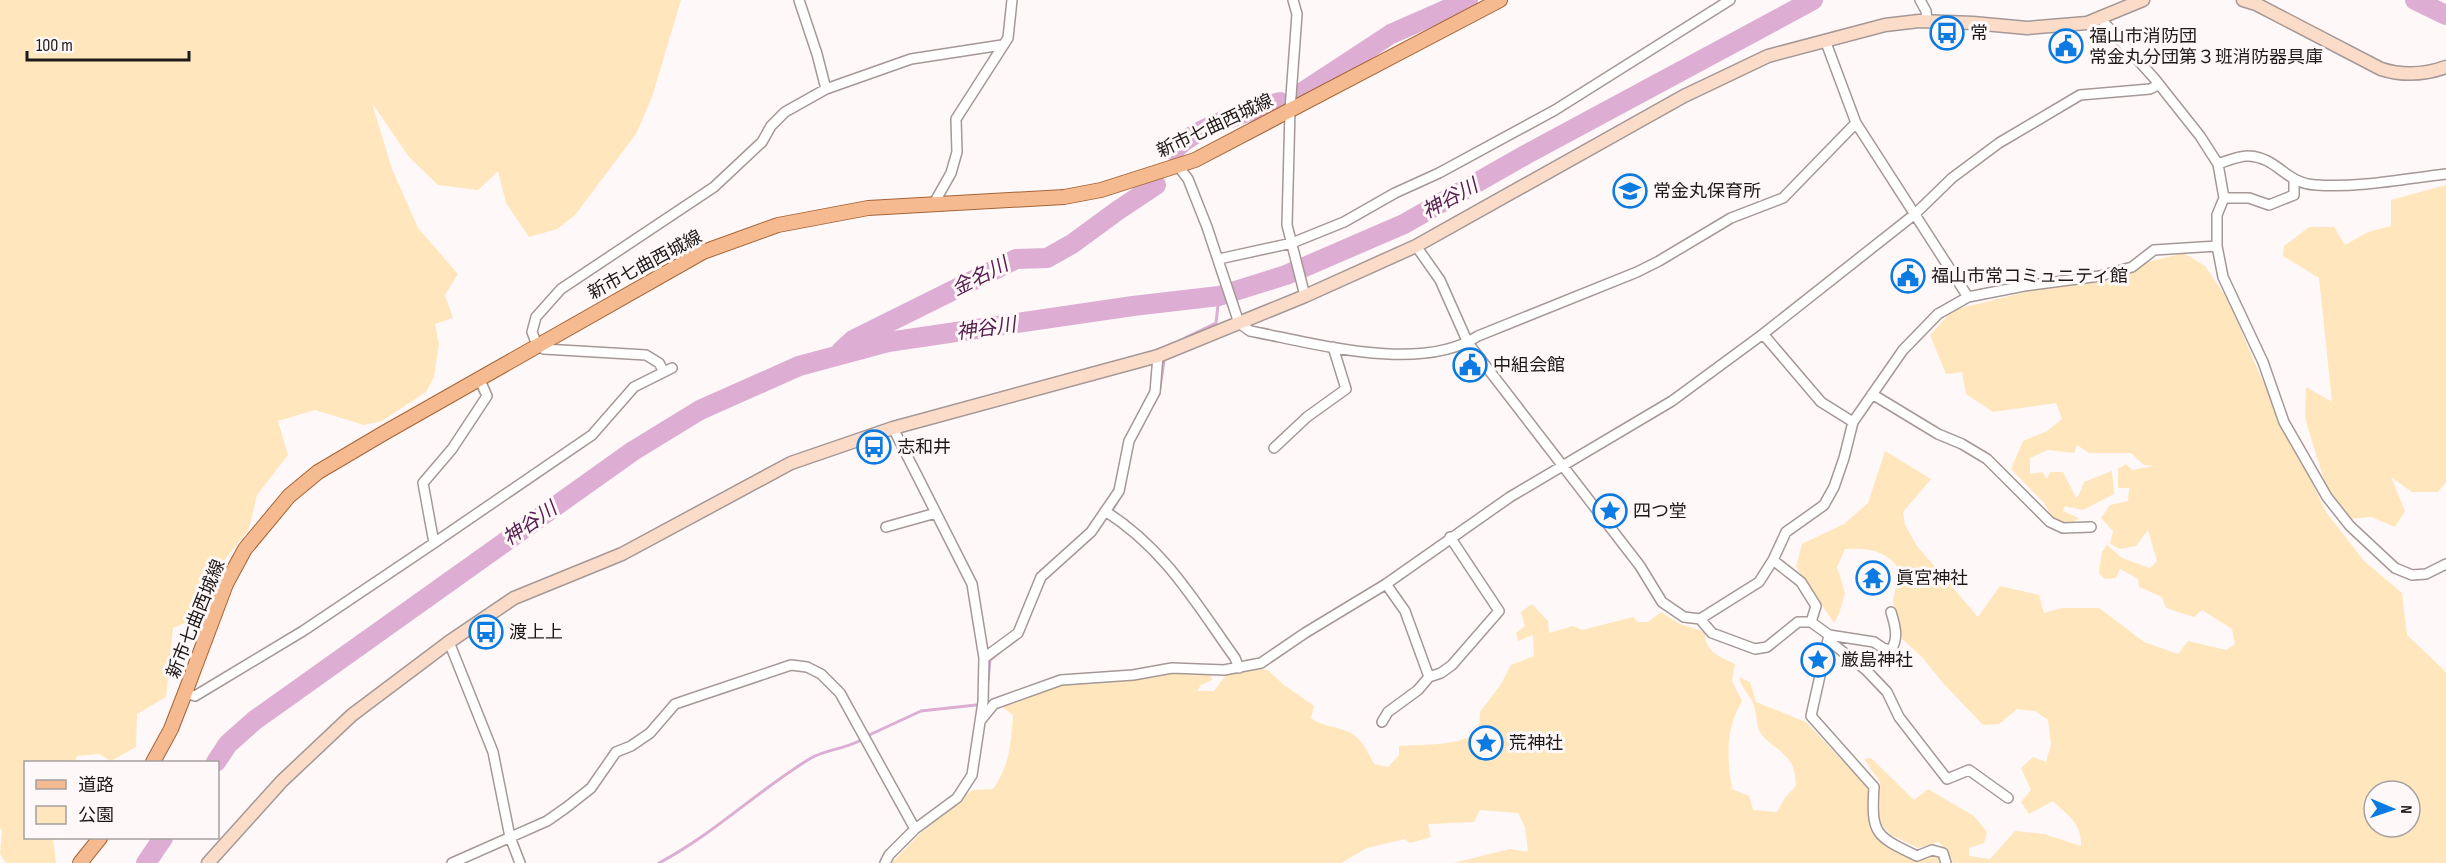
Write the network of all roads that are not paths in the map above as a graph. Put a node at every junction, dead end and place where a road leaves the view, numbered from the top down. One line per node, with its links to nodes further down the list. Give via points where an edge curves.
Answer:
1 (799, 0): 16 (street)
2 (1012, 0): 13 (street, via 1008,38)
3 (1293, 0): 17 (street, via 1297,14)
4 (1500, 0): 17 (main road, 新市七曲西城線)
5 (1730, 0): 26 (street, via 1555,110 1344,222)
6 (1920, 0): 11 (street)
7 (2144, 0): 10 (street)
8 (2243, 0): 9 (street)
9 (2257, 2): 14 (street, via 2380,69 2429,73)
10 (2100, 18): 11 (street, via 2087,23 2027,28); 15 (street)
11 (1928, 21): 12 (street, via 1885,25)
12 (1825, 40): 18 (street); 27 (street, via 1768,56 1684,96)
13 (1002, 45): 16 (street, via 911,59); 24 (street, via 956,119 957,152 951,173)
14 (2446, 67)
15 (2158, 85): 19 (street); 25 (street, via 2079,95 1999,143 1952,178)
16 (826, 89): 35 (street, via 785,112 762,142 714,187 561,289 536,317 531,332)
17 (1290, 110): 20 (main road, 新市七曲西城線); 26 (street, via 1287,225)
18 (1856, 123): 25 (street); 34 (street, via 1783,198 1731,218 1636,272)
19 (2218, 164): 22 (street, via 2247,155 2268,159); 23 (street)
20 (1178, 166): 24 (main road, 新市七曲西城線, via 1064,197); 29 (street, via 1188,179)
21 (2446, 174): 22 (street, via 2315,185)
22 (2294, 181): 23 (street, via 2294,195 2269,205 2249,198)
23 (2224, 198): 28 (street, via 2217,215)
24 (933, 205): 35 (main road, 新市七曲西城線, via 868,208 820,215 768,229 703,252)
25 (1915, 214): 31 (street); 33 (street)
26 (1292, 243): 29 (street); 30 (street)
27 (1416, 246): 30 (street); 34 (street, via 1440,280)
28 (2217, 246): 31 (street, via 2154,250 2132,267 2100,276); 51 (street, via 2223,277 2263,362 2284,422 2328,497 2350,526 2395,568 2412,575 2426,574)
29 (1219, 259): 32 (street)
30 (1305, 296): 32 (street)
31 (1968, 297): 39 (street, via 1938,314 1903,350)
32 (1238, 320): 36 (street, via 1250,331); 37 (street)
33 (1763, 334): 40 (street, via 1821,402); 43 (street, via 1672,401)
34 (1468, 343): 36 (street, via 1393,355); 43 (street)
35 (537, 345): 38 (main road, 新市七曲西城線); 49 (street, via 544,349 646,355 668,370 634,387 592,435)
36 (1333, 347): 42 (street, via 1346,389 1307,417)
37 (1158, 356): 41 (street); 44 (street, via 1155,392 1129,441 1119,491)
38 (479, 378): 49 (street, via 487,396 452,449 423,483); 61 (main road, 新市七曲西城線, via 318,472 289,496 245,549 225,584)
39 (1872, 394): 40 (street); 47 (street, via 1988,459 2050,522 2063,528)
40 (1853, 422): 50 (street, via 1841,468 1824,505 1786,532)
41 (893, 428): 45 (street); 57 (street, via 791,463 622,554 514,598)
42 (1274, 448)
43 (1561, 466): 48 (street); 54 (street, via 1640,566 1662,602 1684,617)
44 (1105, 511): 58 (street, via 1091,532 1041,577 1018,633); 59 (street, via 1131,528 1171,567)
45 (936, 513): 46 (street); 58 (street, via 972,584)
46 (886, 527)
47 (2091, 527)
48 (1450, 537): 52 (street); 60 (street, via 1499,611 1452,665)
49 (434, 543): 61 (street, via 293,637 195,696)
50 (1773, 560): 54 (street, via 1759,582); 55 (street, via 1800,582 1816,606)
51 (2446, 564)
52 (1386, 584): 59 (street, via 1261,663); 60 (street, via 1405,611)
53 (1891, 612): 56 (street, via 1896,643 1891,650 1874,642)
54 (1700, 619): 55 (street, via 1712,633 1755,650 1767,647 1798,622)
55 (1811, 622): 56 (street)
56 (1829, 635): 65 (street, via 1833,644 1887,692 1899,717 1947,779 1969,770); 74 (street, via 1811,716 1874,787 1877,833 1917,856 1932,850 1943,853)
57 (449, 642): 67 (street, via 493,752); 70 (street, via 352,715 282,781)
58 (984, 658): 62 (street)
59 (1239, 668): 62 (street, via 1172,668 1061,680 994,704)
60 (1429, 677): 63 (street, via 1388,712)
61 (185, 693): 64 (main road, 新市七曲西城線)
62 (981, 720): 66 (street, via 972,775 957,798)
63 (1382, 722)
64 (154, 761)
65 (2008, 798)
66 (915, 829): 67 (street, via 840,693 821,674 790,665 675,704 650,733 616,752 591,788 575,801 547,821); 73 (street)
67 (510, 837): 71 (street); 72 (street)
68 (98, 839): 69 (main road)
69 (80, 863)
70 (208, 863)
71 (452, 863)
72 (520, 863)
73 (885, 863)
74 (1946, 863)

